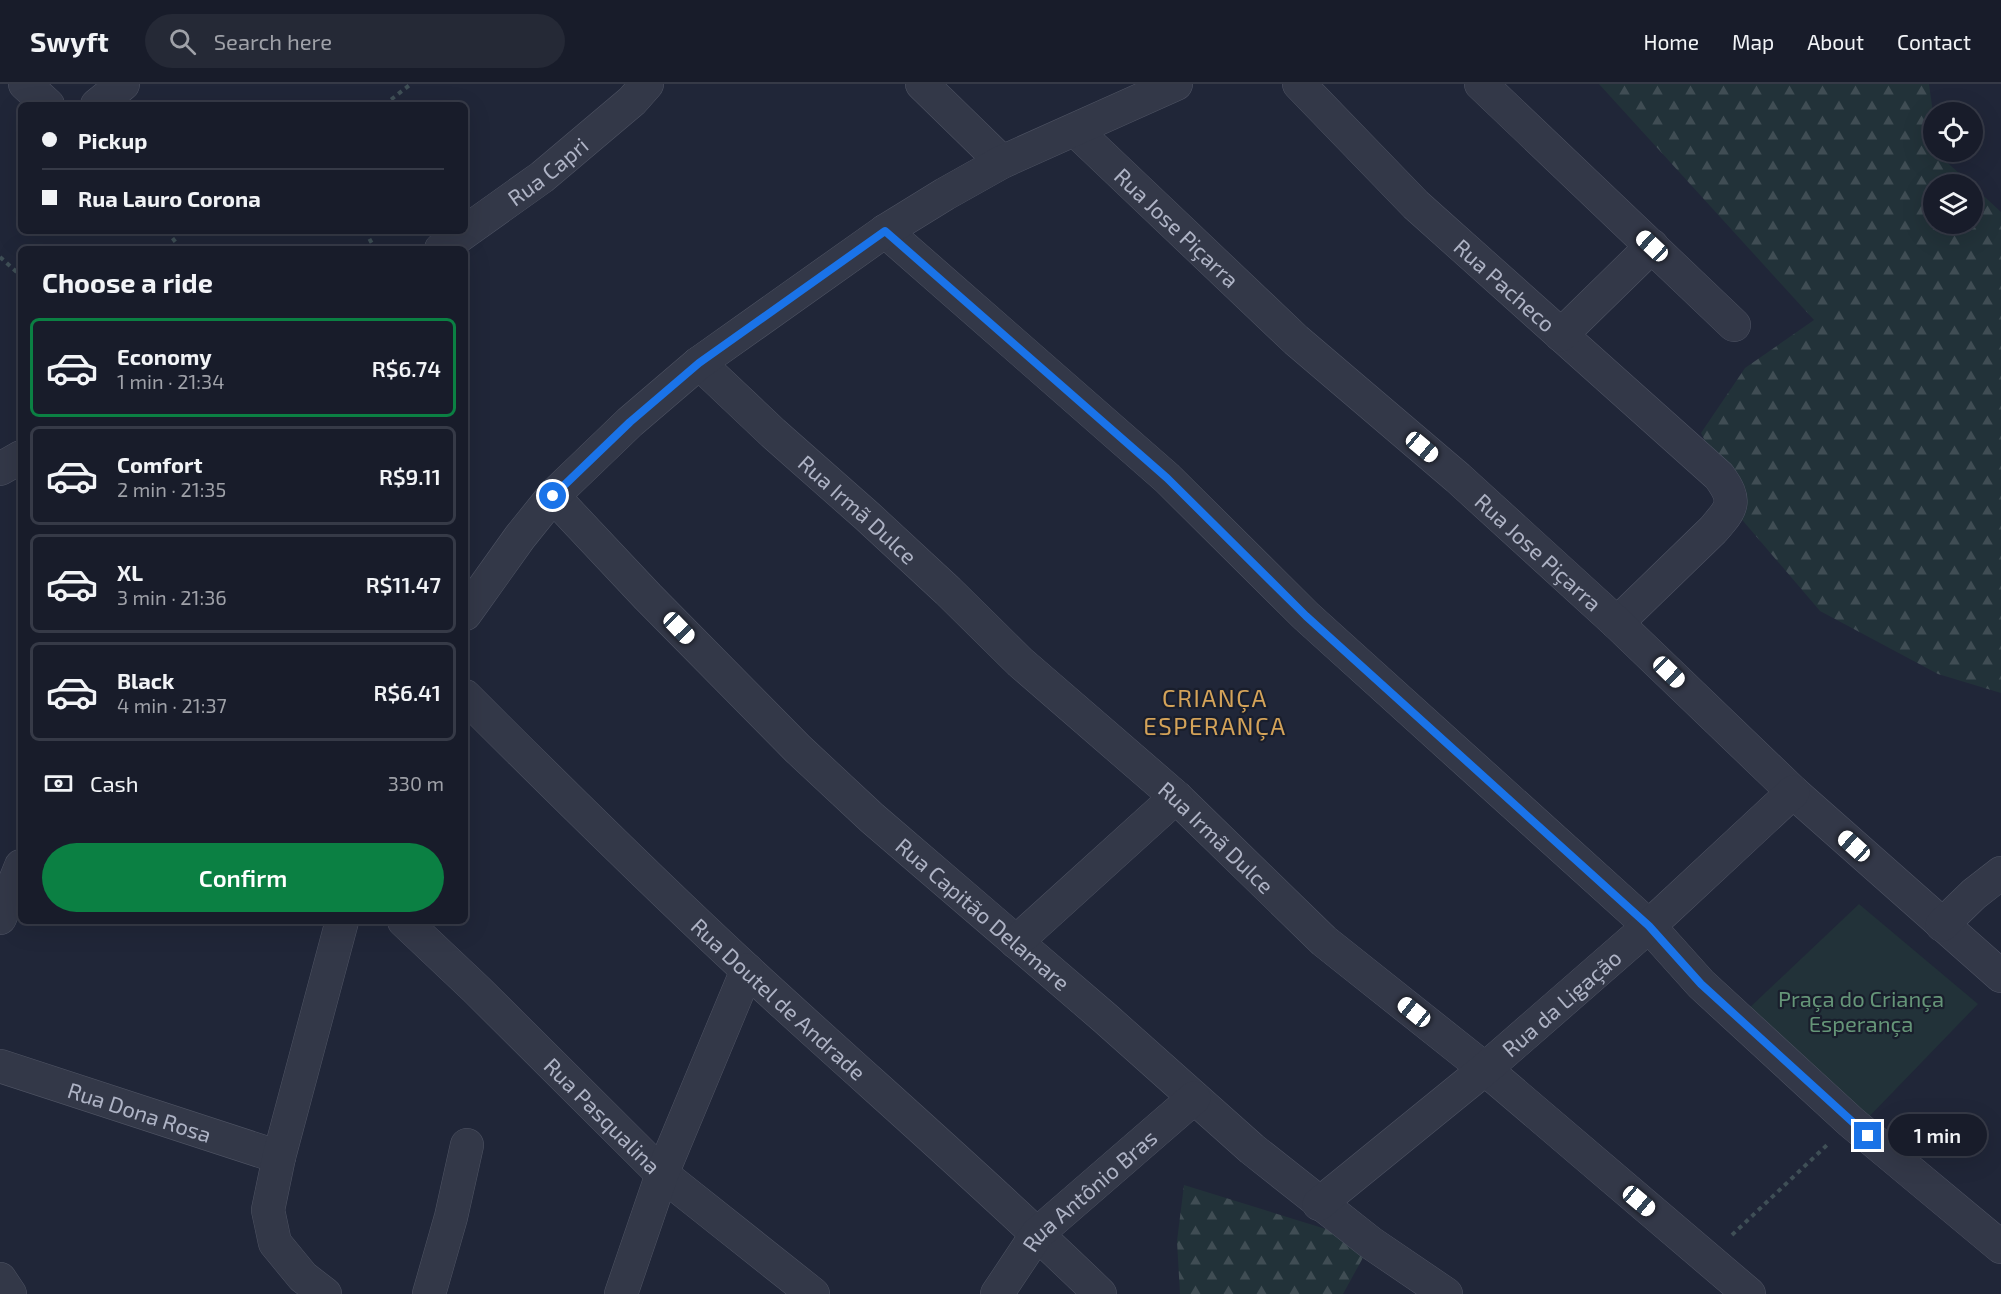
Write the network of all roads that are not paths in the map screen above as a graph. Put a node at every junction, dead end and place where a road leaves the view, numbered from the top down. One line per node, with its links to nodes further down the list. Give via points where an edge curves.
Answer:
1 (26, 84): 8 (street)
2 (123, 84): 9 (street)
3 (647, 84): 12 (street, Rua Capri, via 542,177)
4 (922, 84): 11 (street)
5 (1176, 84): 10 (street)
6 (1299, 84): 18 (street, Rua Pacheco, via 1416,205)
7 (1481, 84): 16 (street)
8 (45, 102)
9 (101, 102)
10 (1075, 130): 11 (street); 24 (street, Rua Jose Piçarra, via 1296,340 1458,478)
11 (1002, 162): 13 (street)
12 (468, 230)
13 (885, 231): 19 (street); 34 (street, via 1158,470 1306,616)
14 (462, 234): 15 (street, Rua Capri)
15 (445, 246)
16 (1652, 246): 17 (street); 18 (street)
17 (1734, 325)
18 (1561, 335): 24 (street, Rua Pacheco, via 1719,476 1731,496 1727,514 1713,530)
19 (699, 363): 22 (street); 27 (street, Rua Irmã Dulce, via 1020,662)
20 (18, 459): 21 (street)
21 (0, 469)
22 (553, 496): 23 (street); 35 (street, Rua Capitão Delamare, via 798,749)
23 (468, 610)
24 (1617, 623): 26 (street, Rua Jose Piçarra)
25 (468, 699): 36 (street, Rua Doutel de Andrade)
26 (1793, 792): 33 (street, Rua Jose Piçarra); 34 (street, Rua da Ligação)
27 (1176, 797): 35 (street); 39 (street, Rua Irmã Dulce, via 1324,941)
28 (18, 873): 30 (street)
29 (2001, 873): 33 (street)
30 (0, 918)
31 (341, 924): 42 (street)
32 (407, 924): 43 (street, Rua Pasqualina)
33 (1942, 925): 37 (street, Rua Jose Piçarra)
34 (1649, 926): 39 (street, Rua da Ligação); 46 (street, via 1701,984 1851,1122)
35 (1016, 942): 40 (street, Rua Capitão Delamare)
36 (747, 970): 43 (street); 45 (street, Rua Doutel de Andrade)
37 (2001, 976)
38 (0, 1066): 42 (street, Rua Dona Rosa)
39 (1485, 1069): 44 (street, Rua da Ligação); 56 (street, Rua Irmã Dulce)
40 (1194, 1098): 44 (street, Rua Capitão Delamare); 45 (street, Rua Antônio Bras)
41 (467, 1145): 50 (street)
42 (279, 1157): 49 (street, via 268,1210 275,1243 303,1276)
43 (662, 1174): 51 (street); 52 (street, Rua Pasqualina)
44 (1320, 1204): 55 (street, Rua Capitão Delamare)
45 (1037, 1234): 53 (street, Rua Antônio Bras); 54 (street, Rua Doutel de Andrade)
46 (2001, 1247)
47 (0, 1279): 48 (street)
48 (10, 1294)
49 (325, 1294)
50 (429, 1294)
51 (621, 1294)
52 (813, 1294)
53 (997, 1294)
54 (1100, 1294)
55 (1446, 1294)
56 (1749, 1294)

